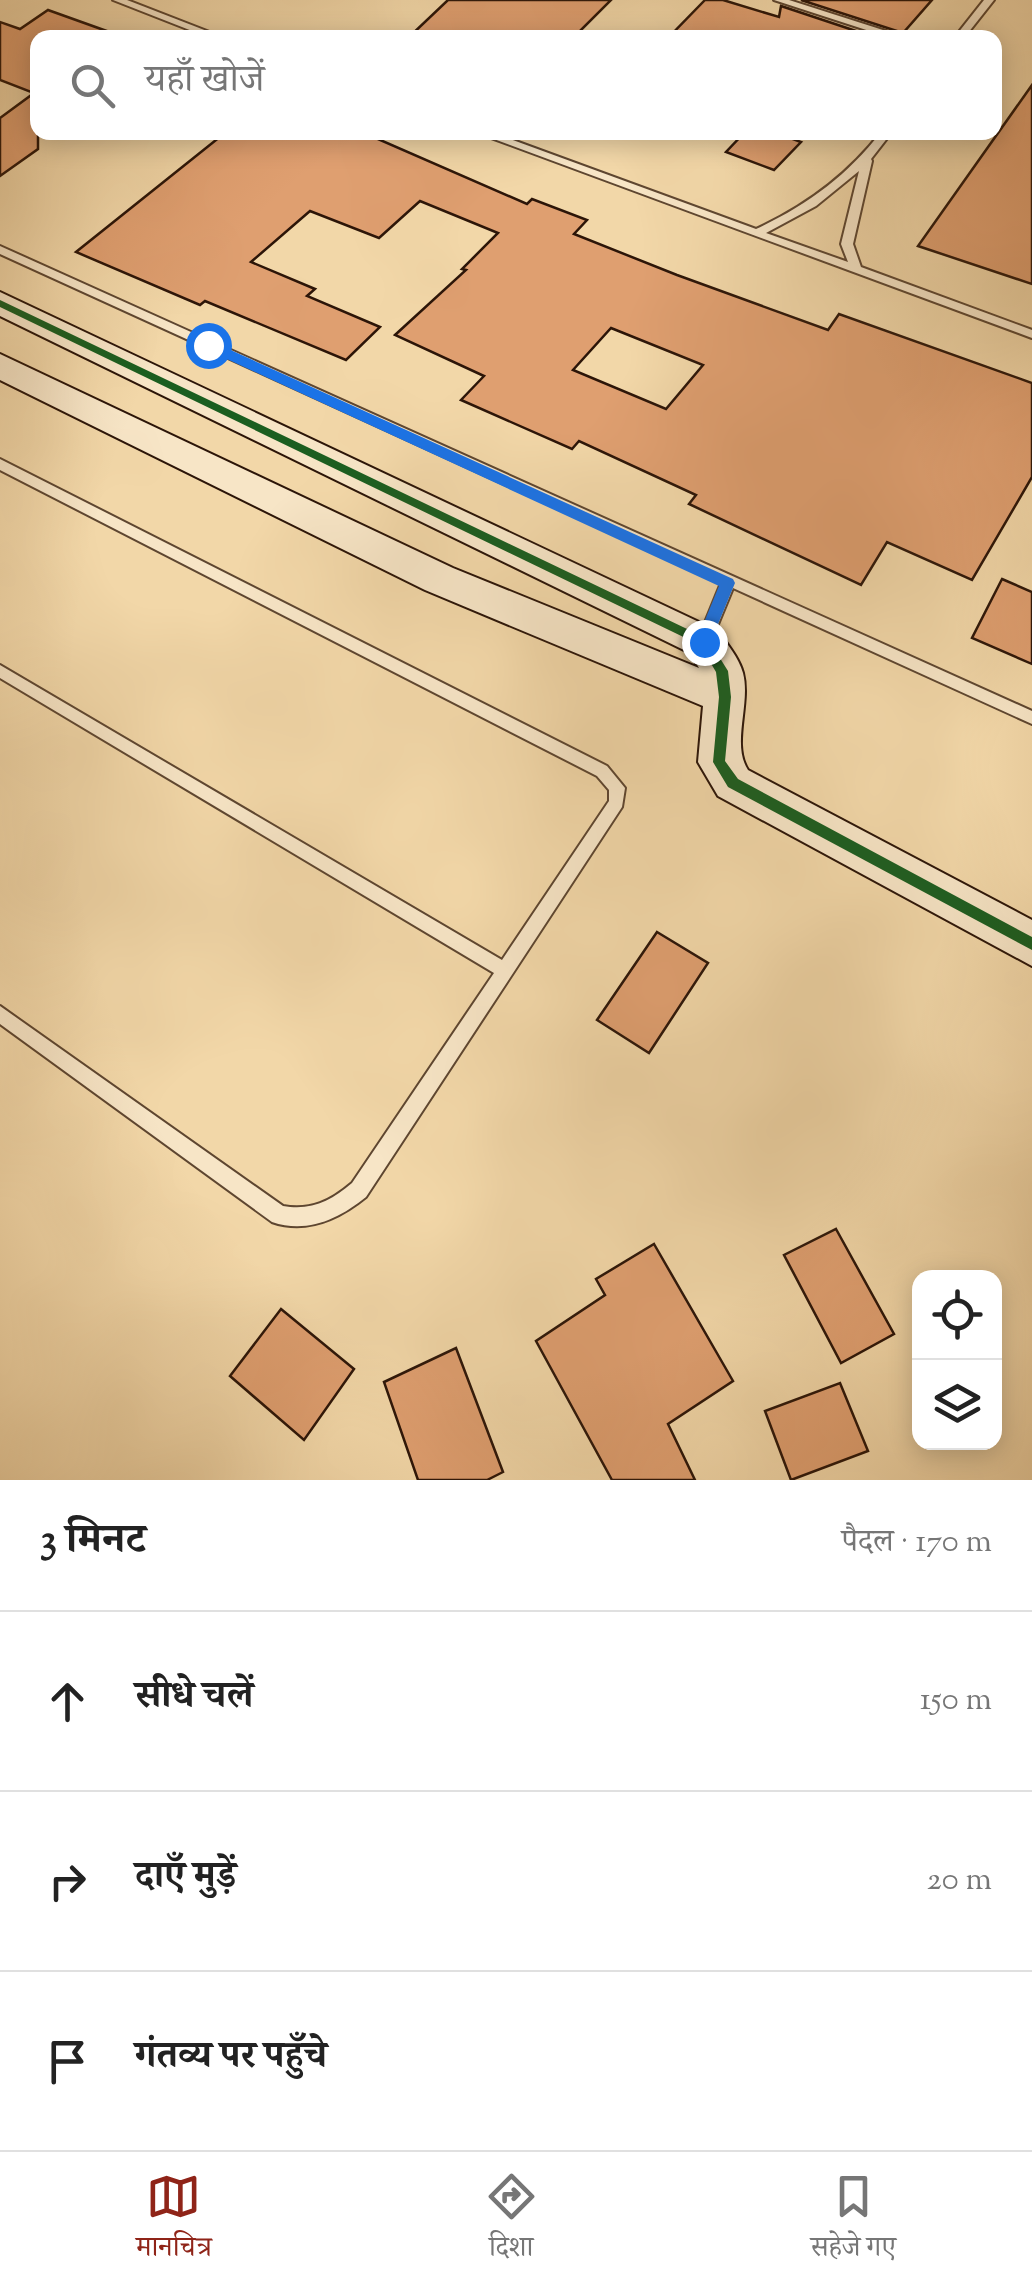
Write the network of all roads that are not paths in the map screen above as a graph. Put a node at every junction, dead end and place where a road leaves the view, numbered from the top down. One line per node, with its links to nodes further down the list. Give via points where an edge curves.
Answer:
1 (118, 0): 5 (lane)
2 (156, 0): 5 (lane)
3 (780, 0): 7 (lane)
4 (989, 0): 8 (lane)
5 (143, 9): 6 (lane)
6 (199, 30)
7 (877, 30)
8 (965, 30)
9 (502, 140): 12 (lane)
10 (881, 140): 11 (lane)
11 (866, 160): 12 (lane, via 807,210); 14 (lane, via 847,244)
12 (756, 233): 14 (lane)
13 (0, 250): 19 (lane)
14 (856, 270): 16 (lane)
15 (0, 303): 20 (street)
16 (1032, 334)
17 (0, 366): 22 (street, via 440,579)
18 (0, 464): 25 (lane, via 613,780 617,802)
19 (728, 583): 20 (lane); 23 (lane)
20 (704, 642): 22 (street, via 722,671)
21 (0, 671): 25 (lane)
22 (725, 696): 24 (street, via 718,762 733,784)
23 (1032, 718)
24 (1032, 944)
25 (504, 970): 26 (lane, via 359,1190 337,1210 301,1220 279,1215)
26 (0, 1014)

